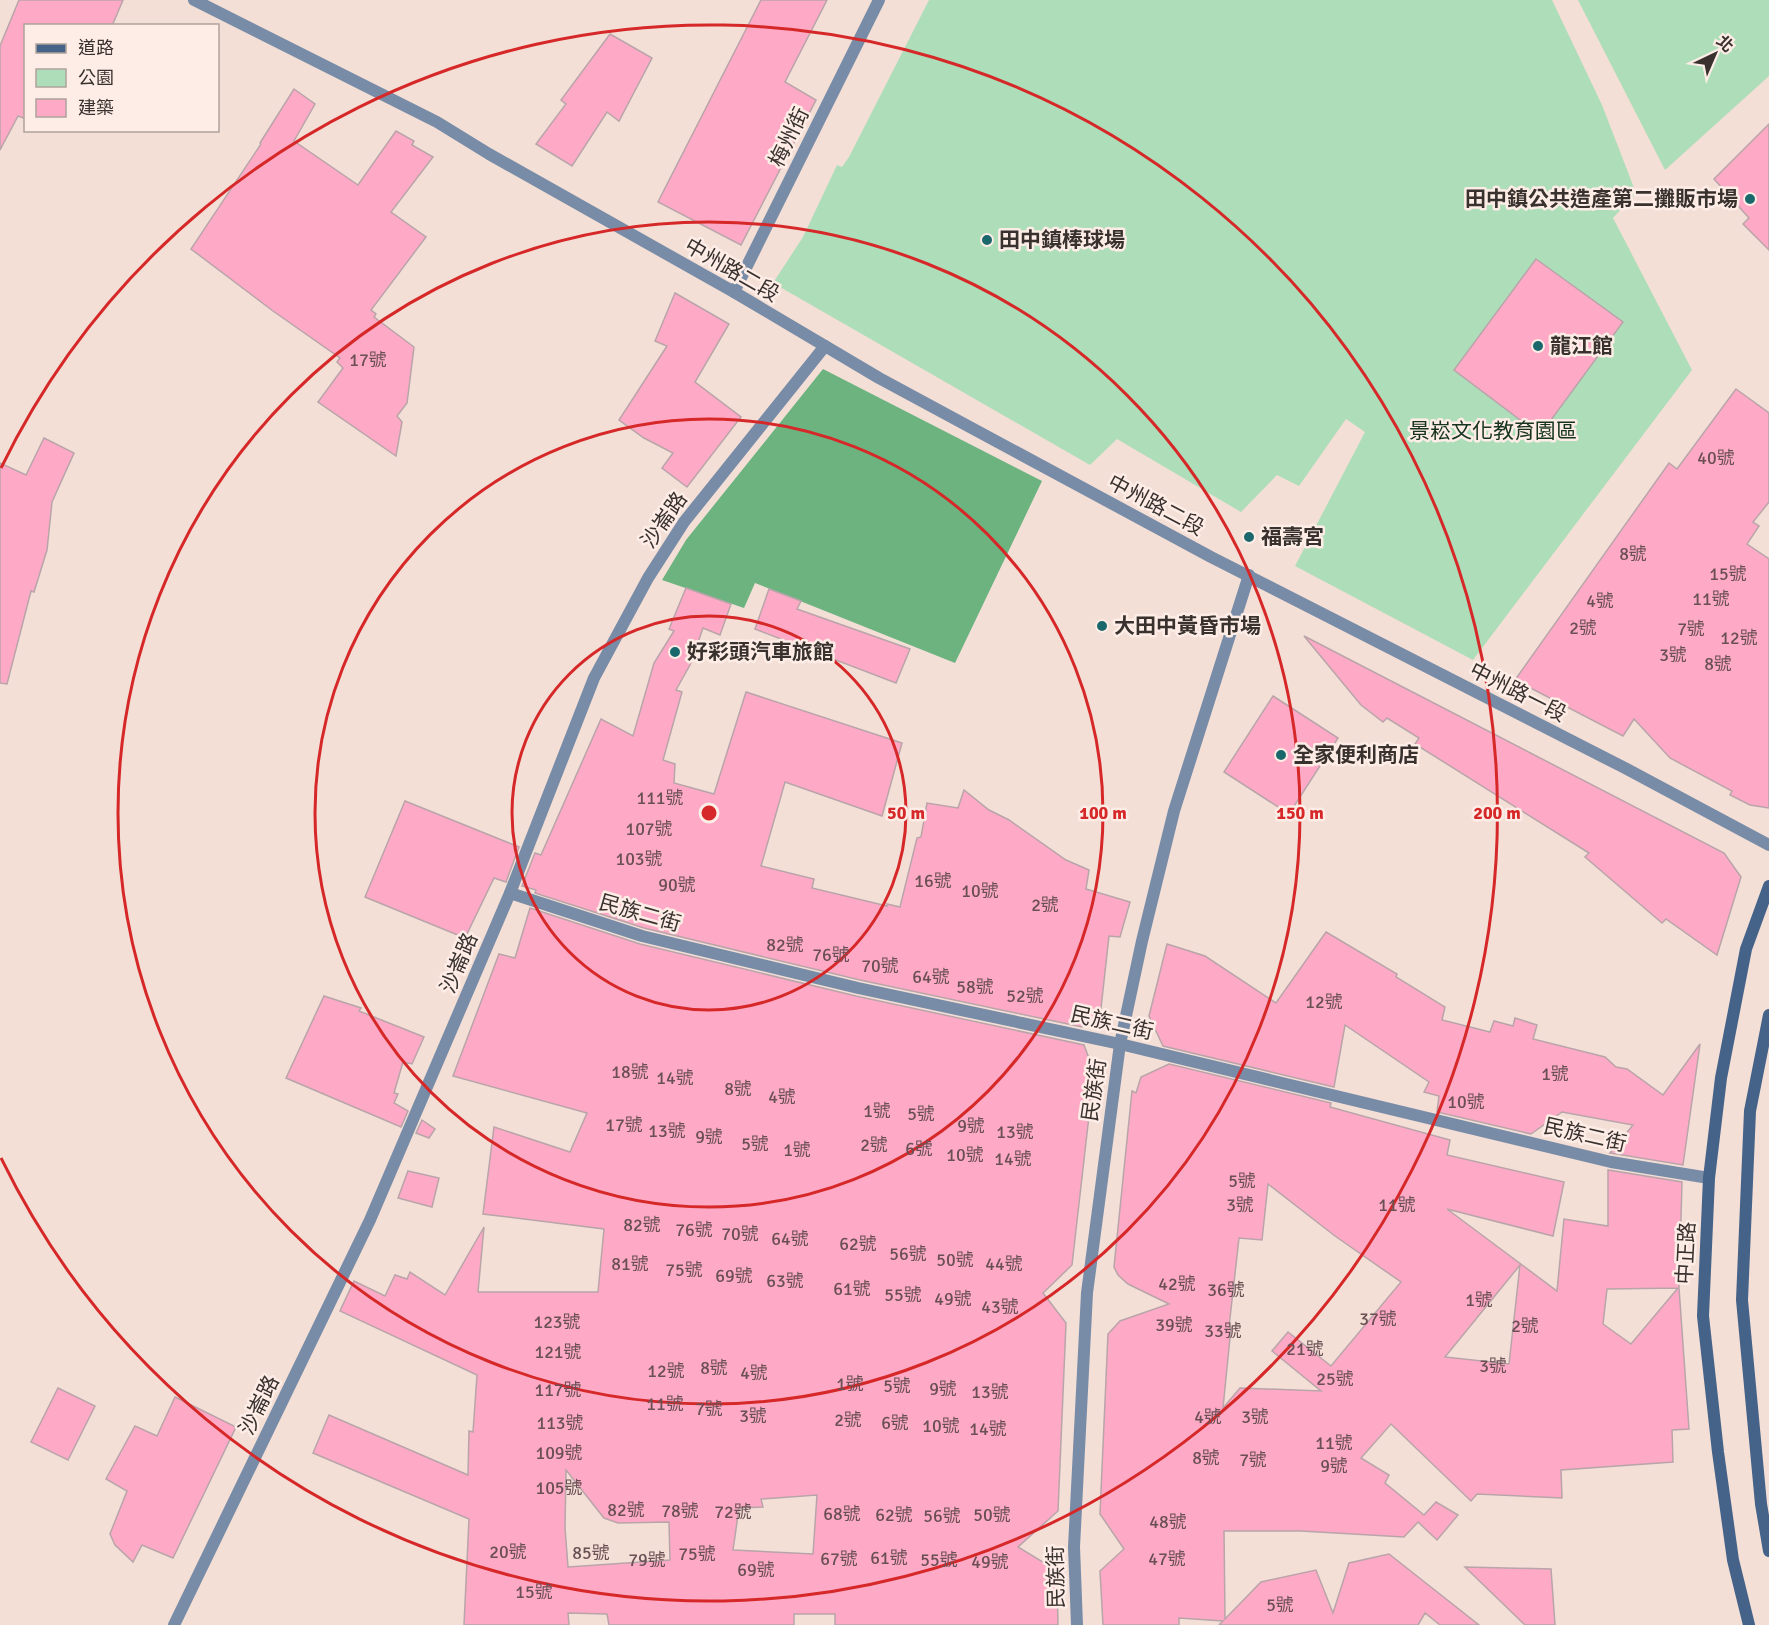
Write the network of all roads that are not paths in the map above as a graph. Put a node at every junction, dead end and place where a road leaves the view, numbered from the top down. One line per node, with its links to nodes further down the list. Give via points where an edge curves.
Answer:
1 (194, 0): 3 (street, 中州路二段, via 437,122)
2 (879, 0): 3 (street, 梅州街)
3 (734, 292): 4 (street, 中州路二段)
4 (825, 346): 5 (street, 中州路二段); 8 (street, 沙崙路, via 684,522 648,578 594,678)
5 (1249, 576): 6 (street, 中州路一段); 10 (street, 民族街, via 1174,811)
6 (1769, 845)
7 (1769, 886): 11 (main road, 中正路, via 1746,949 1721,1078)
8 (510, 893): 10 (street, 民族二街, via 642,936 858,988); 13 (street, 沙崙路, via 370,1220)
9 (1769, 1016): 12 (main road, via 1750,1111 1742,1300)
10 (1120, 1044): 11 (street, 民族二街, via 1611,1162); 14 (street, 民族街, via 1087,1293 1074,1547)
11 (1709, 1178): 15 (main road, 中正路, via 1703,1316 1733,1560)
12 (1769, 1551)
13 (174, 1625)
14 (1077, 1625)
15 (1749, 1625)

